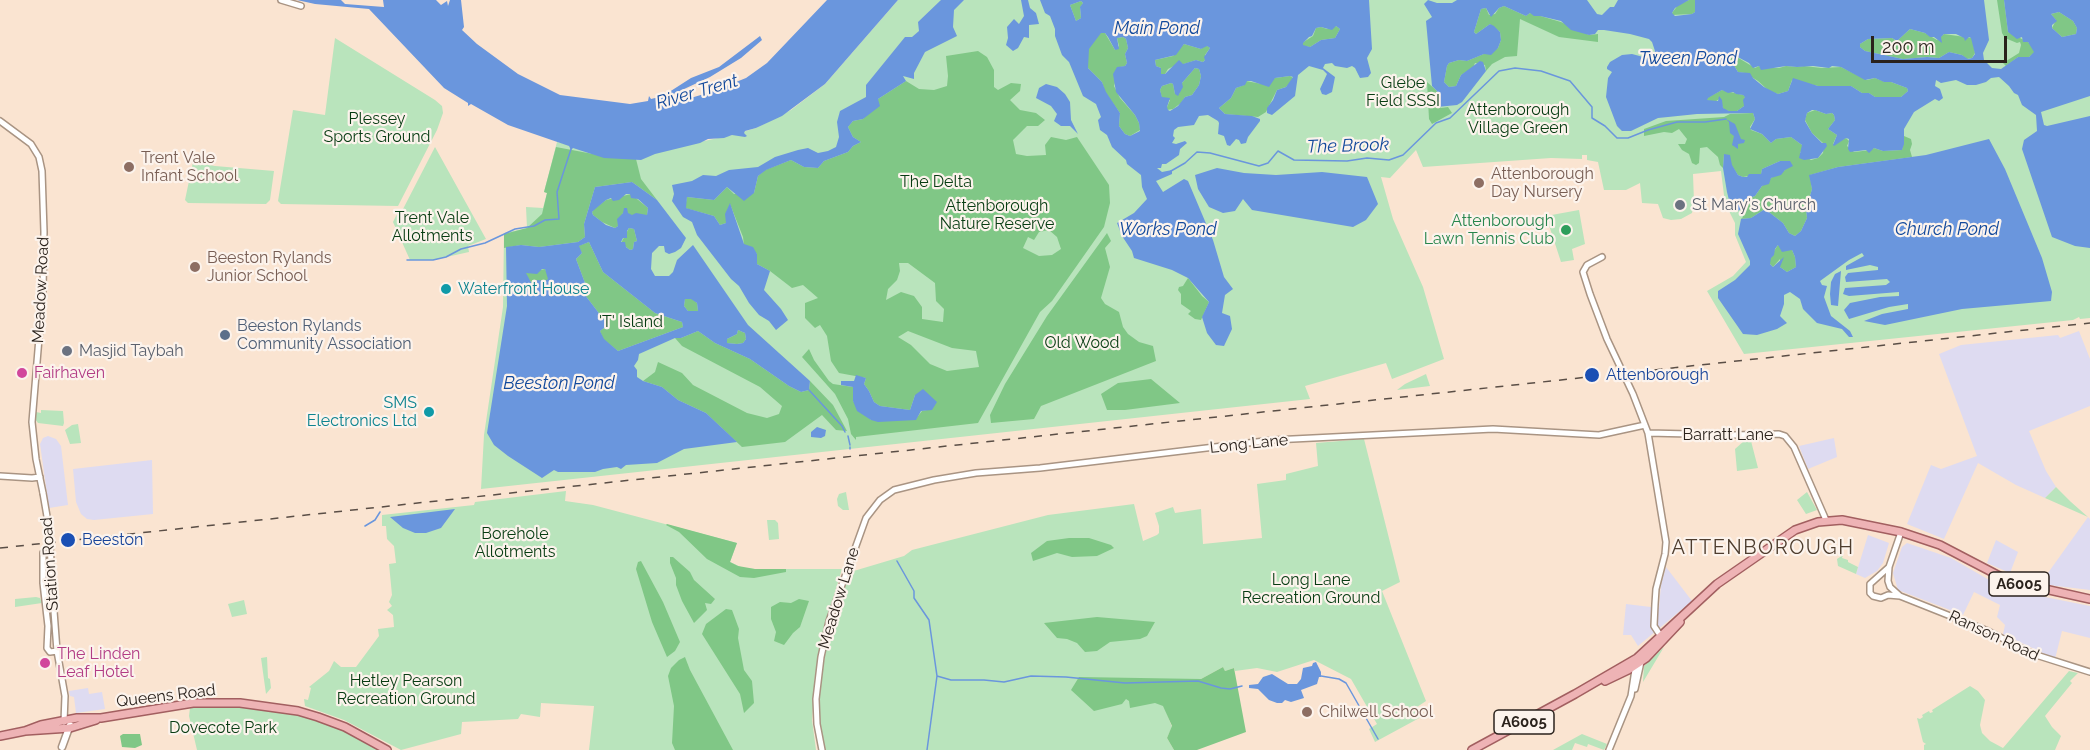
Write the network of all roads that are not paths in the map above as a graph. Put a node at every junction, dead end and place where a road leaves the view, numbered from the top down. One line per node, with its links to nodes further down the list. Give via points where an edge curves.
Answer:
1 (280, 0): 2 (street)
2 (301, 6)
3 (0, 121): 8 (street, Meadow Road, via 31,144 38,153 42,171 43,290 32,412)
4 (1602, 257): 5 (street, via 1584,268 1584,278)
5 (1645, 425): 6 (street); 9 (street, Long Lane, via 1599,435 1494,429 1273,440 976,473 894,490)
6 (1648, 434): 10 (street, Barratt Lane, via 1785,436 1794,447); 19 (street, via 1666,542 1654,626)
7 (0, 476): 8 (street)
8 (40, 477): 20 (street, Station Road, bridge, via 50,537)
9 (866, 518): 30 (street, Meadow Lane, via 838,594 821,657 816,699)
10 (1826, 520): 11 (main road, A6005); 19 (main road, A6005, via 1780,539 1717,584)
11 (1901, 532): 13 (street); 18 (main road, A6005, via 1940,545 2009,581)
12 (43, 553): 20 (street, Station Road, via 46,648)
13 (1889, 567): 14 (street); 15 (street)
14 (1878, 577): 15 (street, Ranson Road); 16 (street, Ranson Road, via 1869,584 1870,593 1881,598)
15 (1889, 584): 16 (street); 17 (street, Ranson Road)
16 (1888, 595): 17 (street, Ranson Road)
17 (1900, 596): 22 (street, Ranson Road, via 1988,631 2042,658)
18 (2090, 597)
19 (1662, 639): 21 (main road, A6005)
20 (57, 651): 26 (street, Station Road)
21 (1638, 662): 23 (main road, A6005); 24 (main road, A6005); 25 (street)
22 (2090, 672)
23 (1620, 675): 24 (main road, A6005); 25 (street, via 1631,681)
24 (1575, 694): 31 (main road, A6005)
25 (1631, 696): 32 (street)
26 (67, 724): 27 (main road, Queens Road); 28 (main road, Station Road); 29 (main road, Queens Road, via 205,702 270,707 334,722)
27 (0, 736)
28 (61, 749)
29 (387, 750)
30 (822, 750)
31 (1472, 750)
32 (1609, 750)

